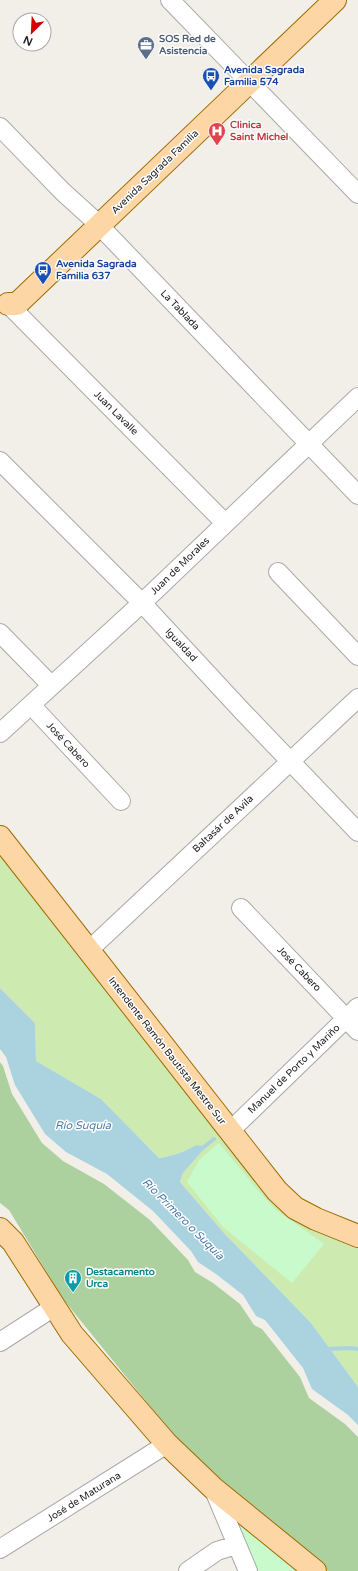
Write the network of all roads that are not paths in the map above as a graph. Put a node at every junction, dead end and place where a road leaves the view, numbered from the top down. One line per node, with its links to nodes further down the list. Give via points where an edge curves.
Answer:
1 (170, 0): 4 (street)
2 (319, 0): 4 (main road, Avenida Sagrada Familia)
3 (335, 0): 4 (main road, Avenida Sagrada Familia)
4 (246, 78): 6 (street); 7 (main road, Avenida Sagrada Familia)
5 (0, 127): 7 (street, La Tablada, via 62,192)
6 (358, 194)
7 (94, 221): 8 (main road, Avenida Sagrada Familia, via 8,295); 10 (street, La Tablada)
8 (4, 308): 13 (street, Juan Lavalle)
9 (358, 397): 10 (street, Juan de Morales)
10 (309, 444): 12 (street, La Tablada); 13 (street, Juan de Morales)
11 (0, 461): 15 (street, Igualdad)
12 (358, 495)
13 (225, 523): 15 (street, Juan de Morales)
14 (278, 572): 17 (street)
15 (142, 603): 18 (street, Juan de Morales); 22 (street, Igualdad, via 242,712)
16 (0, 633): 18 (street)
17 (358, 656)
18 (51, 685): 20 (street, Juan de Morales)
19 (358, 698): 22 (street, Baltasár de Avila)
20 (31, 705): 21 (street, Juan de Morales); 23 (street, José Cabero)
21 (0, 733)
22 (291, 761): 24 (street, Igualdad); 27 (street, Baltasár de Avila)
23 (121, 801)
24 (358, 832)
25 (0, 837): 27 (main road, Intendente Ramón Bautista Mestre Sur)
26 (241, 908): 28 (street, José Cabero)
27 (89, 950): 29 (main road, Intendente Ramón Bautista Mestre Sur)
28 (354, 1019): 29 (street, Manuel de Porto y Mariño)
29 (230, 1131): 31 (main road, Intendente Ramón Bautista Mestre Sur, via 277,1192 295,1208 316,1220)
30 (0, 1229): 32 (main road, via 13,1242)
31 (358, 1236)
32 (54, 1308): 33 (street); 34 (main road, via 72,1334)
33 (0, 1342)
34 (167, 1444): 35 (main road); 37 (street, José de Maturana)
35 (213, 1488): 36 (street); 40 (main road)
36 (236, 1545): 38 (street, via 217,1551); 39 (street)
37 (0, 1549)
38 (188, 1571)
39 (248, 1571)
40 (315, 1571)

